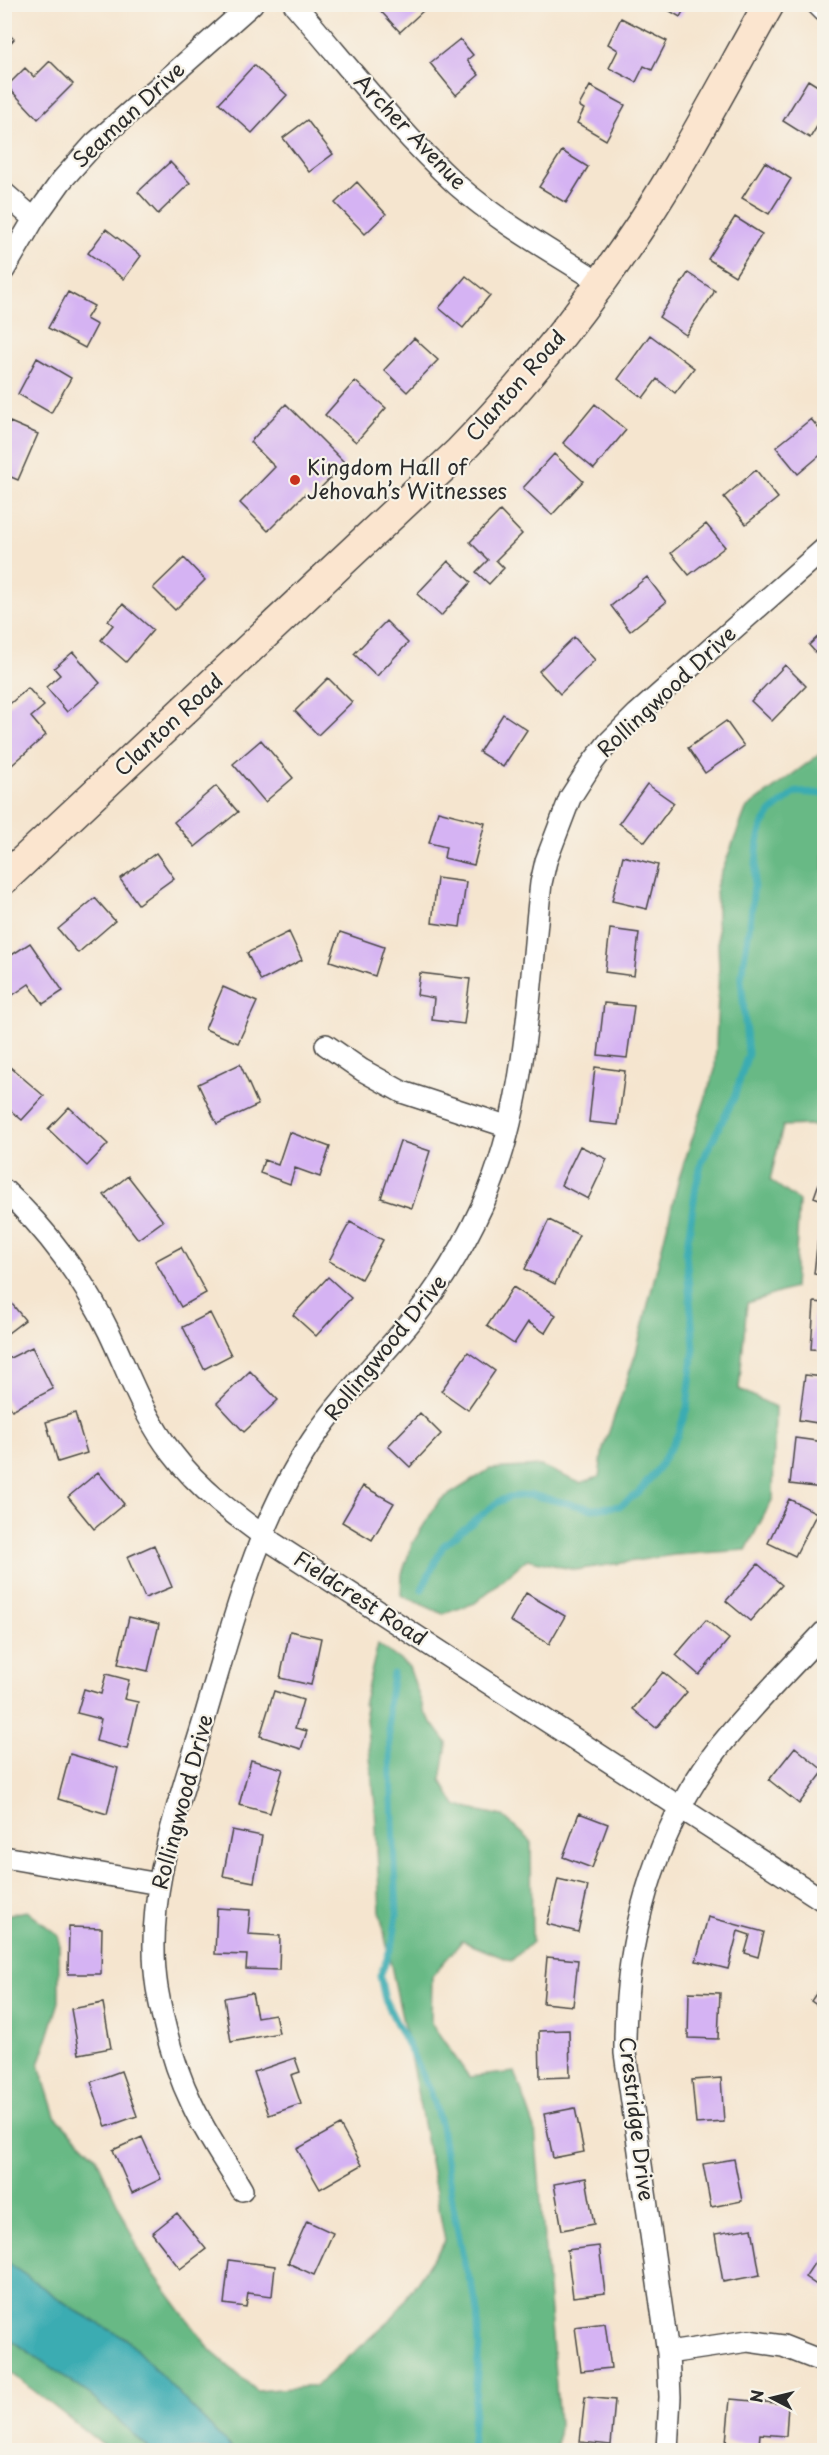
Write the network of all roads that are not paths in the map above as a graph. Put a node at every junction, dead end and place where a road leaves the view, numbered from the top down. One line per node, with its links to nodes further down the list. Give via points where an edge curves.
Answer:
1 (252, 4): 7 (street, Seaman Drive, via 95,142)
2 (294, 4): 9 (street, Archer Avenue, via 420,149 458,186)
3 (770, 4): 9 (main road, Clanton Road, via 654,204)
4 (817, 4): 5 (street)
5 (825, 11)
6 (4, 193): 7 (street)
7 (34, 219): 8 (street, Seaman Drive)
8 (4, 270)
9 (601, 283): 11 (main road, Clanton Road, via 550,351 459,452)
10 (825, 549): 13 (street, Rollingwood Drive, via 637,714 593,762 570,798 541,883 520,1071)
11 (4, 879)
12 (326, 1045): 13 (street, via 402,1092)
13 (509, 1127): 15 (street, Rollingwood Drive, via 484,1202 455,1261 410,1323 312,1440)
14 (4, 1190): 15 (street, Fieldcrest Road, via 49,1238 83,1285 144,1411 171,1452 213,1498)
15 (262, 1535): 17 (street, Fieldcrest Road); 19 (street, Rollingwood Drive, via 229,1633)
16 (825, 1632): 17 (street, Crestridge Drive, via 720,1746)
17 (680, 1807): 20 (street, Fieldcrest Road); 22 (street, Crestridge Drive, via 655,1864 637,1925 624,2016 625,2053)
18 (4, 1857): 19 (street)
19 (159, 1884): 21 (street, Rollingwood Drive, via 155,1962 166,2035 192,2106)
20 (825, 1901)
21 (242, 2190)
22 (668, 2353): 23 (street, via 748,2341 783,2346); 24 (street, Crestridge Drive)
23 (825, 2362)
24 (667, 2451)

